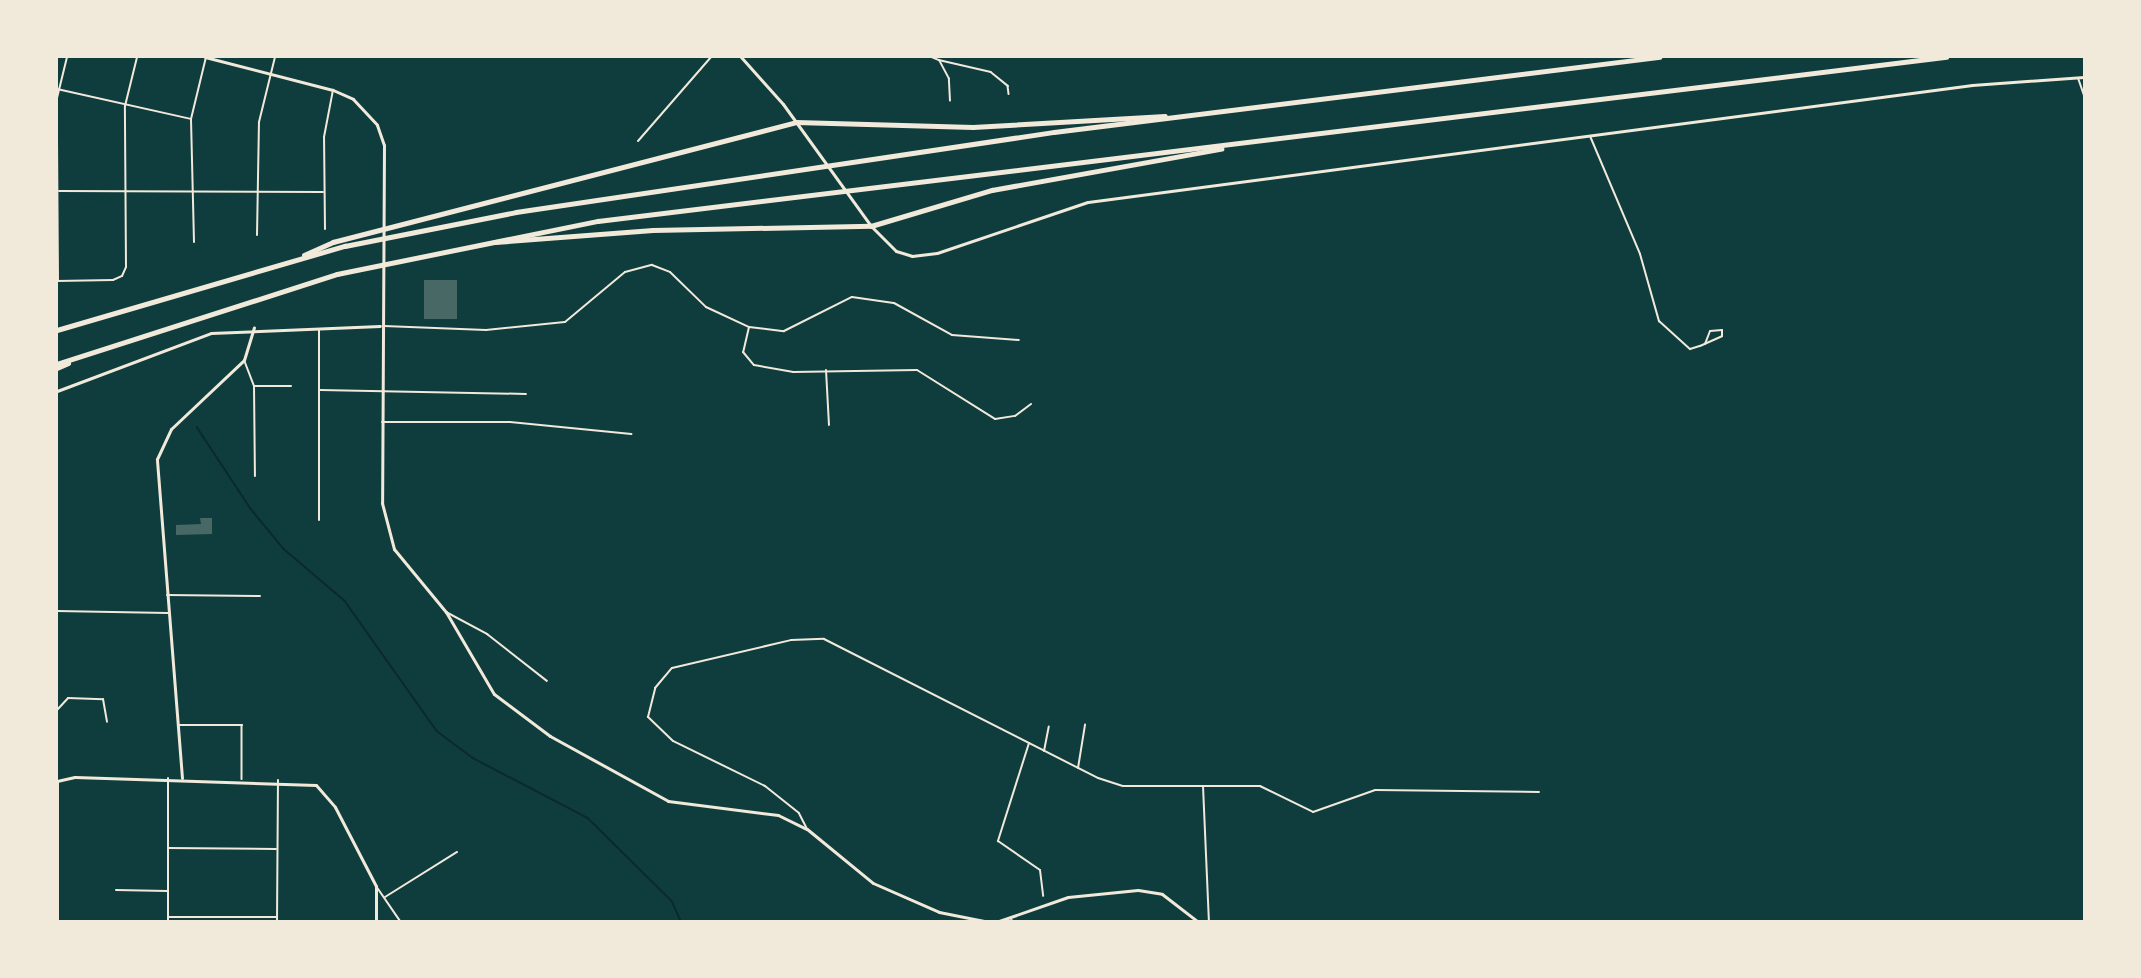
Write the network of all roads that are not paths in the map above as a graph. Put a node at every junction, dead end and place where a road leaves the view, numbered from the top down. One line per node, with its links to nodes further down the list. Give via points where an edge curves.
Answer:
1 (67, 57): 12 (street)
2 (137, 57): 16 (street)
3 (205, 57): 9 (street); 18 (street)
4 (275, 57): 9 (street)
5 (711, 57): 22 (street)
6 (741, 57): 19 (street)
7 (1659, 57): 17 (highway)
8 (1946, 57): 23 (highway)
9 (271, 73): 13 (street); 24 (street, via 259,122)
10 (2077, 76): 11 (street); 14 (street); 20 (street, via 1972,85)
11 (2084, 77)
12 (58, 89): 15 (street); 16 (street)
13 (333, 90): 28 (street, via 324,136); 36 (street, via 370,113 384,145)
14 (2084, 95)
15 (57, 98)
16 (125, 106): 18 (street); 25 (street)
17 (1206, 113): 19 (highway, via 1001,127); 34 (highway, via 505,214)
18 (191, 119): 26 (street)
19 (796, 122): 29 (street); 34 (highway, via 333,242)
20 (1590, 136): 29 (street, via 1064,206 924,256 896,251); 42 (street, via 1640,254 1659,321 1685,348)
21 (57, 138): 27 (street)
22 (638, 141)
23 (1244, 144): 29 (highway, via 992,190); 33 (highway, via 598,221)
24 (259, 189): 26 (street); 28 (street); 31 (street)
25 (125, 190): 26 (street); 27 (street); 35 (street, via 122,276)
26 (193, 190): 32 (street)
27 (59, 191): 35 (street)
28 (323, 192): 30 (street)
29 (871, 226): 33 (highway, via 653,230)
30 (325, 229)
31 (257, 235)
32 (194, 242)
33 (477, 243): 44 (highway, via 310,282 103,347)
34 (290, 261): 40 (highway)
35 (58, 280)
36 (381, 326): 37 (street, via 486,330 565,322 625,272 652,265 670,272 706,307); 39 (street); 50 (street)
37 (749, 327): 41 (street, via 784,331 852,297 894,303 952,335); 45 (street, via 744,352 754,365 793,372)
38 (254, 328): 39 (street); 43 (street); 49 (street, via 211,333)
39 (318, 328): 48 (street)
40 (57, 330)
41 (1019, 340)
42 (1705, 344): 42 (street, via 1722,336 1722,330 1710,331)
43 (244, 360): 46 (street); 58 (street, via 161,443 157,459)
44 (57, 366)
45 (826, 370): 52 (street, via 917,370 995,419 1015,416); 54 (street)
46 (254, 386): 47 (street); 56 (street)
47 (291, 386)
48 (320, 390): 50 (street); 57 (street)
49 (57, 391)
50 (382, 391): 51 (street); 53 (street)
51 (526, 394)
52 (1031, 404)
53 (382, 422): 55 (street, via 510,422); 61 (street, via 382,503 402,561)
54 (830, 425)
55 (631, 434)
56 (255, 476)
57 (319, 520)
58 (167, 595): 59 (street); 62 (street)
59 (260, 596)
60 (57, 611): 62 (street)
61 (446, 612): 63 (street, via 487,634); 79 (street, via 495,694 550,736 668,801 778,815)
62 (169, 613): 66 (street)
63 (547, 681)
64 (57, 710): 65 (street, via 68,698 103,699)
65 (106, 722)
66 (178, 725): 73 (street); 74 (lane, via 242,725)
67 (1085, 725): 71 (street)
68 (1049, 726): 70 (street)
69 (1029, 743): 70 (street); 79 (street, via 824,639 791,640 672,668 655,688 648,717 673,741 765,786 799,813); 86 (street, via 998,841 1040,870)
70 (1044, 751): 71 (street)
71 (1078, 768): 77 (street, via 1123,786)
72 (168, 778): 73 (street); 76 (street); 80 (street)
73 (182, 778): 74 (street)
74 (243, 779): 75 (street)
75 (278, 780): 81 (street); 83 (street, via 307,782 322,790)
76 (58, 781): 90 (street)
77 (1203, 786): 78 (street, via 1274,789 1313,812 1375,790); 98 (street)
78 (1539, 792)
79 (807, 829): 94 (street, via 873,883 939,912)
80 (168, 848): 81 (street); 85 (street)
81 (277, 849): 88 (street)
82 (457, 852): 87 (street)
83 (376, 886): 87 (street); 92 (street)
84 (116, 890): 85 (street)
85 (167, 891): 89 (street)
86 (1043, 896)
87 (385, 897): 93 (street)
88 (277, 917): 89 (street); 91 (street)
89 (168, 919)
90 (58, 921)
91 (277, 921)
92 (376, 921)
93 (400, 921)
94 (984, 921)
95 (999, 921): 96 (street)
96 (1012, 921): 97 (street, via 1068,897 1138,890 1162,894)
97 (1197, 921)
98 (1209, 921)

